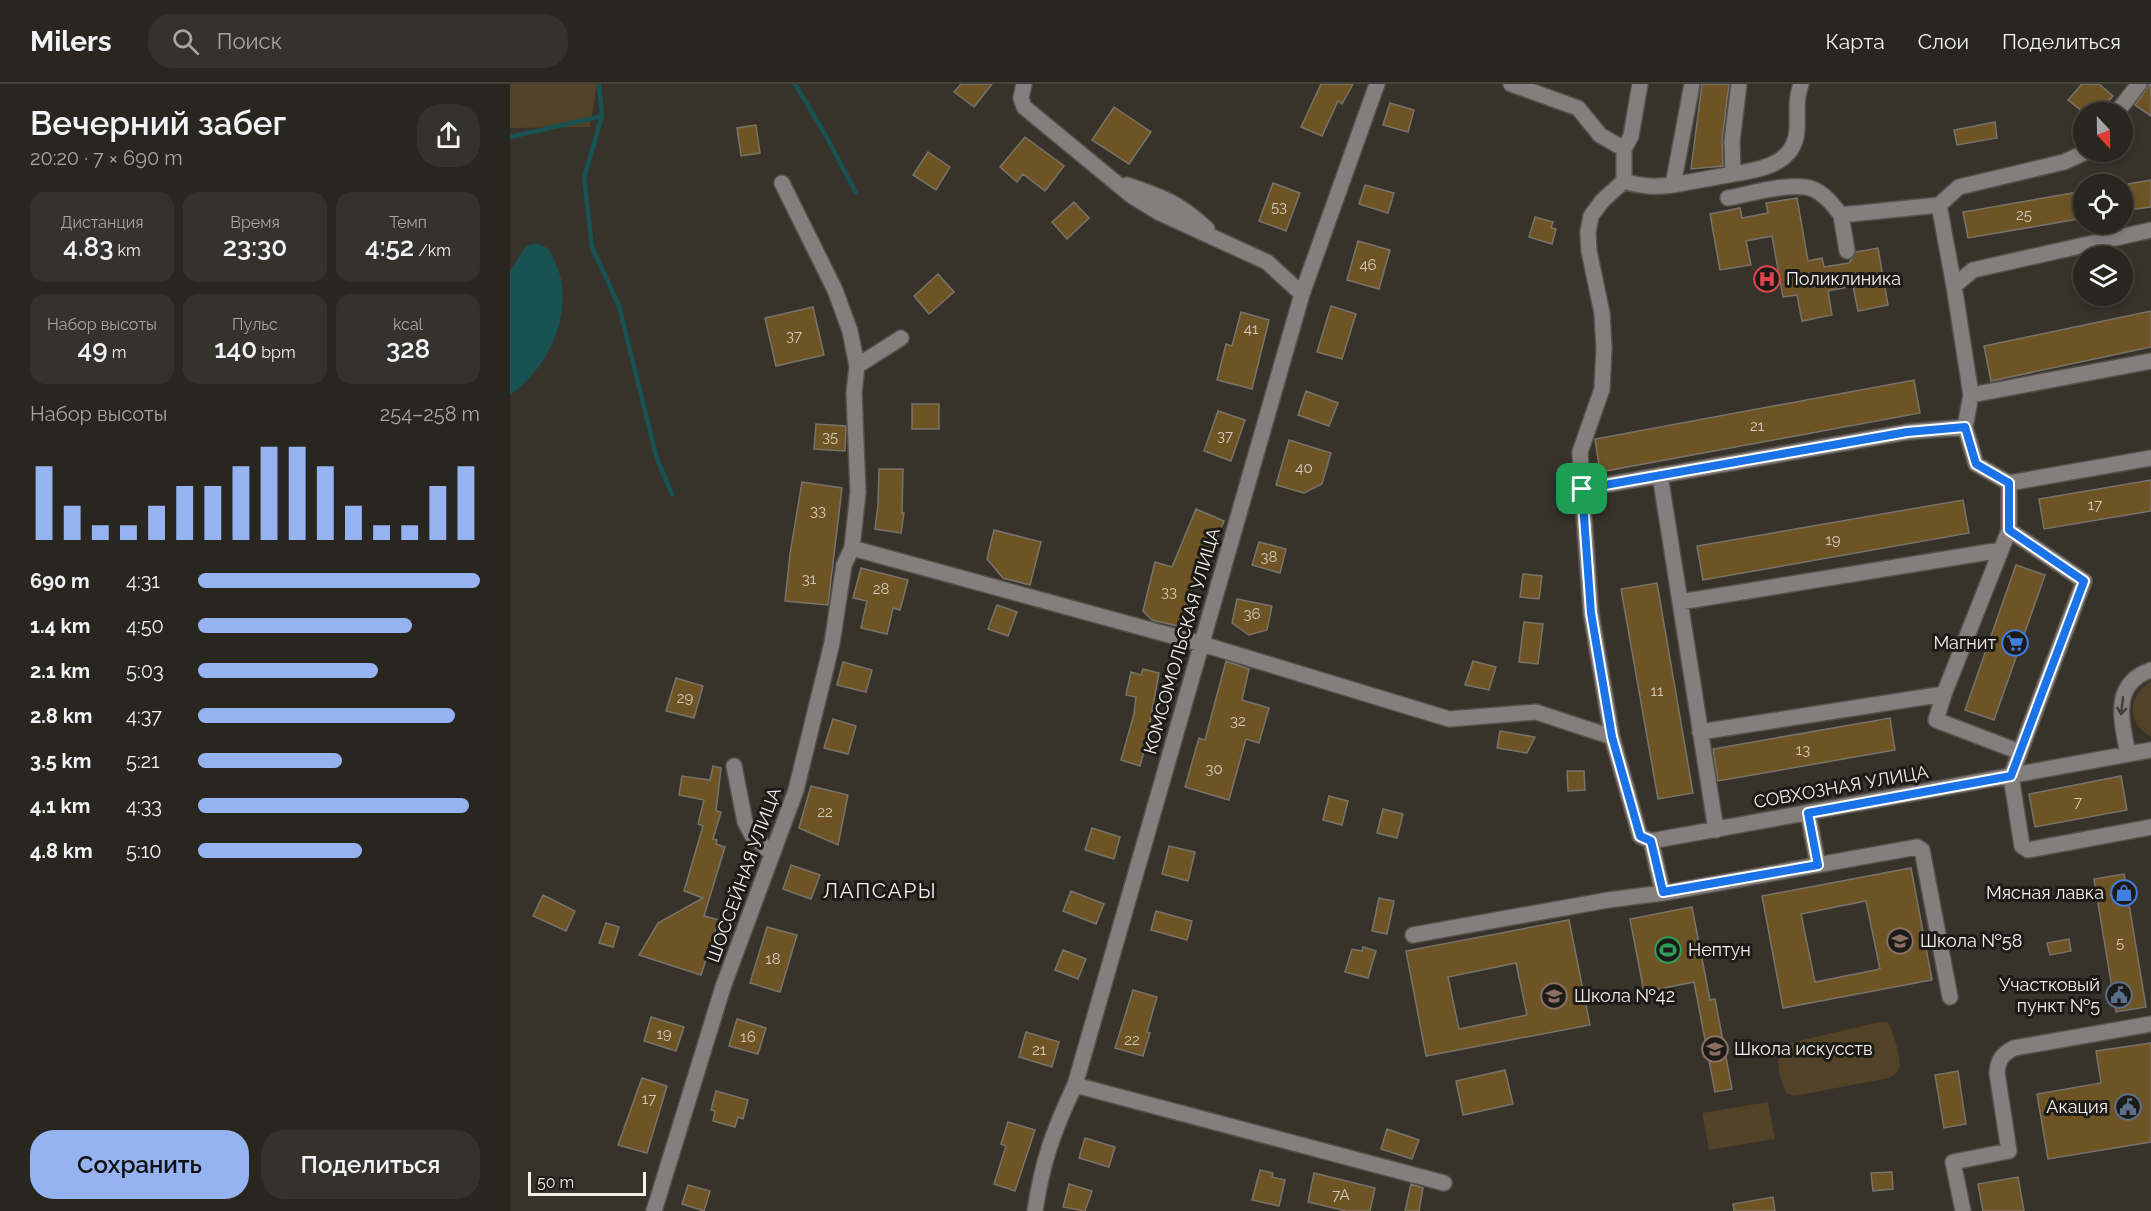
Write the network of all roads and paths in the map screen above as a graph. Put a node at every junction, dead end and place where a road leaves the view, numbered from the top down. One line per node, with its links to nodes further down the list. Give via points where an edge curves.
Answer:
1 (1024, 84): 22 (street, via 1024,107 1132,196 1267,262)
2 (1377, 84): 22 (street, КОМСОМОЛЬСКАЯ УЛИЦА)
3 (1510, 84): 10 (street, via 1578,108 1600,135)
4 (1640, 84): 10 (street, via 1631,136)
5 (1692, 84): 15 (street)
6 (1739, 84): 12 (street, via 1732,141)
7 (1801, 84): 12 (street, via 1796,100 1797,132 1786,155 1773,165)
8 (2139, 84): 9 (street)
9 (2125, 102)
10 (1624, 149): 13 (street)
11 (2073, 158): 17 (street, via 1959,187)
12 (1733, 174): 15 (street)
13 (1624, 181): 15 (street, via 1653,188); 31 (street, via 1591,216 1588,232 1604,348 1602,389 1580,452)
14 (782, 183): 25 (street, ШОССЕЙНАЯ УЛИЦА, via 835,290 850,331)
15 (1673, 185)
16 (1728, 198): 18 (street, via 1797,186 1813,189)
17 (1938, 205): 18 (street); 21 (street)
18 (1841, 215): 20 (street)
19 (2151, 230): 21 (street, via 1973,270)
20 (1846, 251)
21 (1954, 286): 26 (street)
22 (1302, 294): 36 (street, КОМСОМОЛЬСКАЯ УЛИЦА)
23 (901, 338): 25 (street)
24 (2151, 361): 26 (street)
25 (857, 366): 33 (street, ШОССЕЙНАЯ УЛИЦА, via 854,393 858,492)
26 (1971, 395): 27 (street)
27 (1965, 427): 29 (street, via 1907,432); 30 (street, via 1976,464)
28 (2151, 458): 30 (street)
29 (1660, 475): 31 (street); 35 (street)
30 (2009, 483): 32 (street)
31 (1582, 489): 40 (street, via 1591,613)
32 (2009, 530): 34 (street); 42 (street, via 2084,581)
33 (852, 548): 36 (street); 50 (street, ШОССЕЙНАЯ УЛИЦА, via 844,565 832,644 796,790)
34 (2001, 550): 35 (street); 38 (street)
35 (1680, 602): 39 (street)
36 (1202, 644): 40 (street, via 1449,719 1536,712); 56 (street, КОМСОМОЛЬСКАЯ УЛИЦА)
37 (2151, 670): 43 (street, one-way to 43, via 2130,683 2122,697)
38 (1944, 694): 39 (street); 42 (street, via 1936,720)
39 (1700, 732): 48 (street)
40 (1612, 737): 49 (street, via 1640,836)
41 (2151, 750): 43 (street, СОВХОЗНАЯ УЛИЦА)
42 (2020, 752): 45 (street)
43 (2128, 754): 45 (street, СОВХОЗНАЯ УЛИЦА)
44 (734, 766): 50 (street, via 746,822 752,835)
45 (2011, 776): 46 (street, СОВХОЗНАЯ УЛИЦА); 47 (street, via 2022,846 2028,850)
46 (1808, 813): 48 (street, СОВХОЗНАЯ УЛИЦА); 51 (street)
47 (2151, 826)
48 (1716, 830): 49 (street, СОВХОЗНАЯ УЛИЦА)
49 (1651, 841): 52 (street)
50 (771, 854): 58 (street, ШОССЕЙНАЯ УЛИЦА, via 723,987)
51 (1818, 865): 52 (street); 54 (street, via 1917,847 1922,850)
52 (1663, 892): 53 (street)
53 (1413, 935)
54 (1950, 997)
55 (2151, 1024): 60 (street, via 2014,1048 2005,1053 1998,1062 1997,1073 2009,1151 1953,1162)
56 (1075, 1084): 57 (street); 59 (street, КОМСОМОЛЬСКАЯ УЛИЦА, via 1053,1130)
57 (1444, 1183)
58 (654, 1211)
59 (1035, 1211)
60 (1963, 1211)

